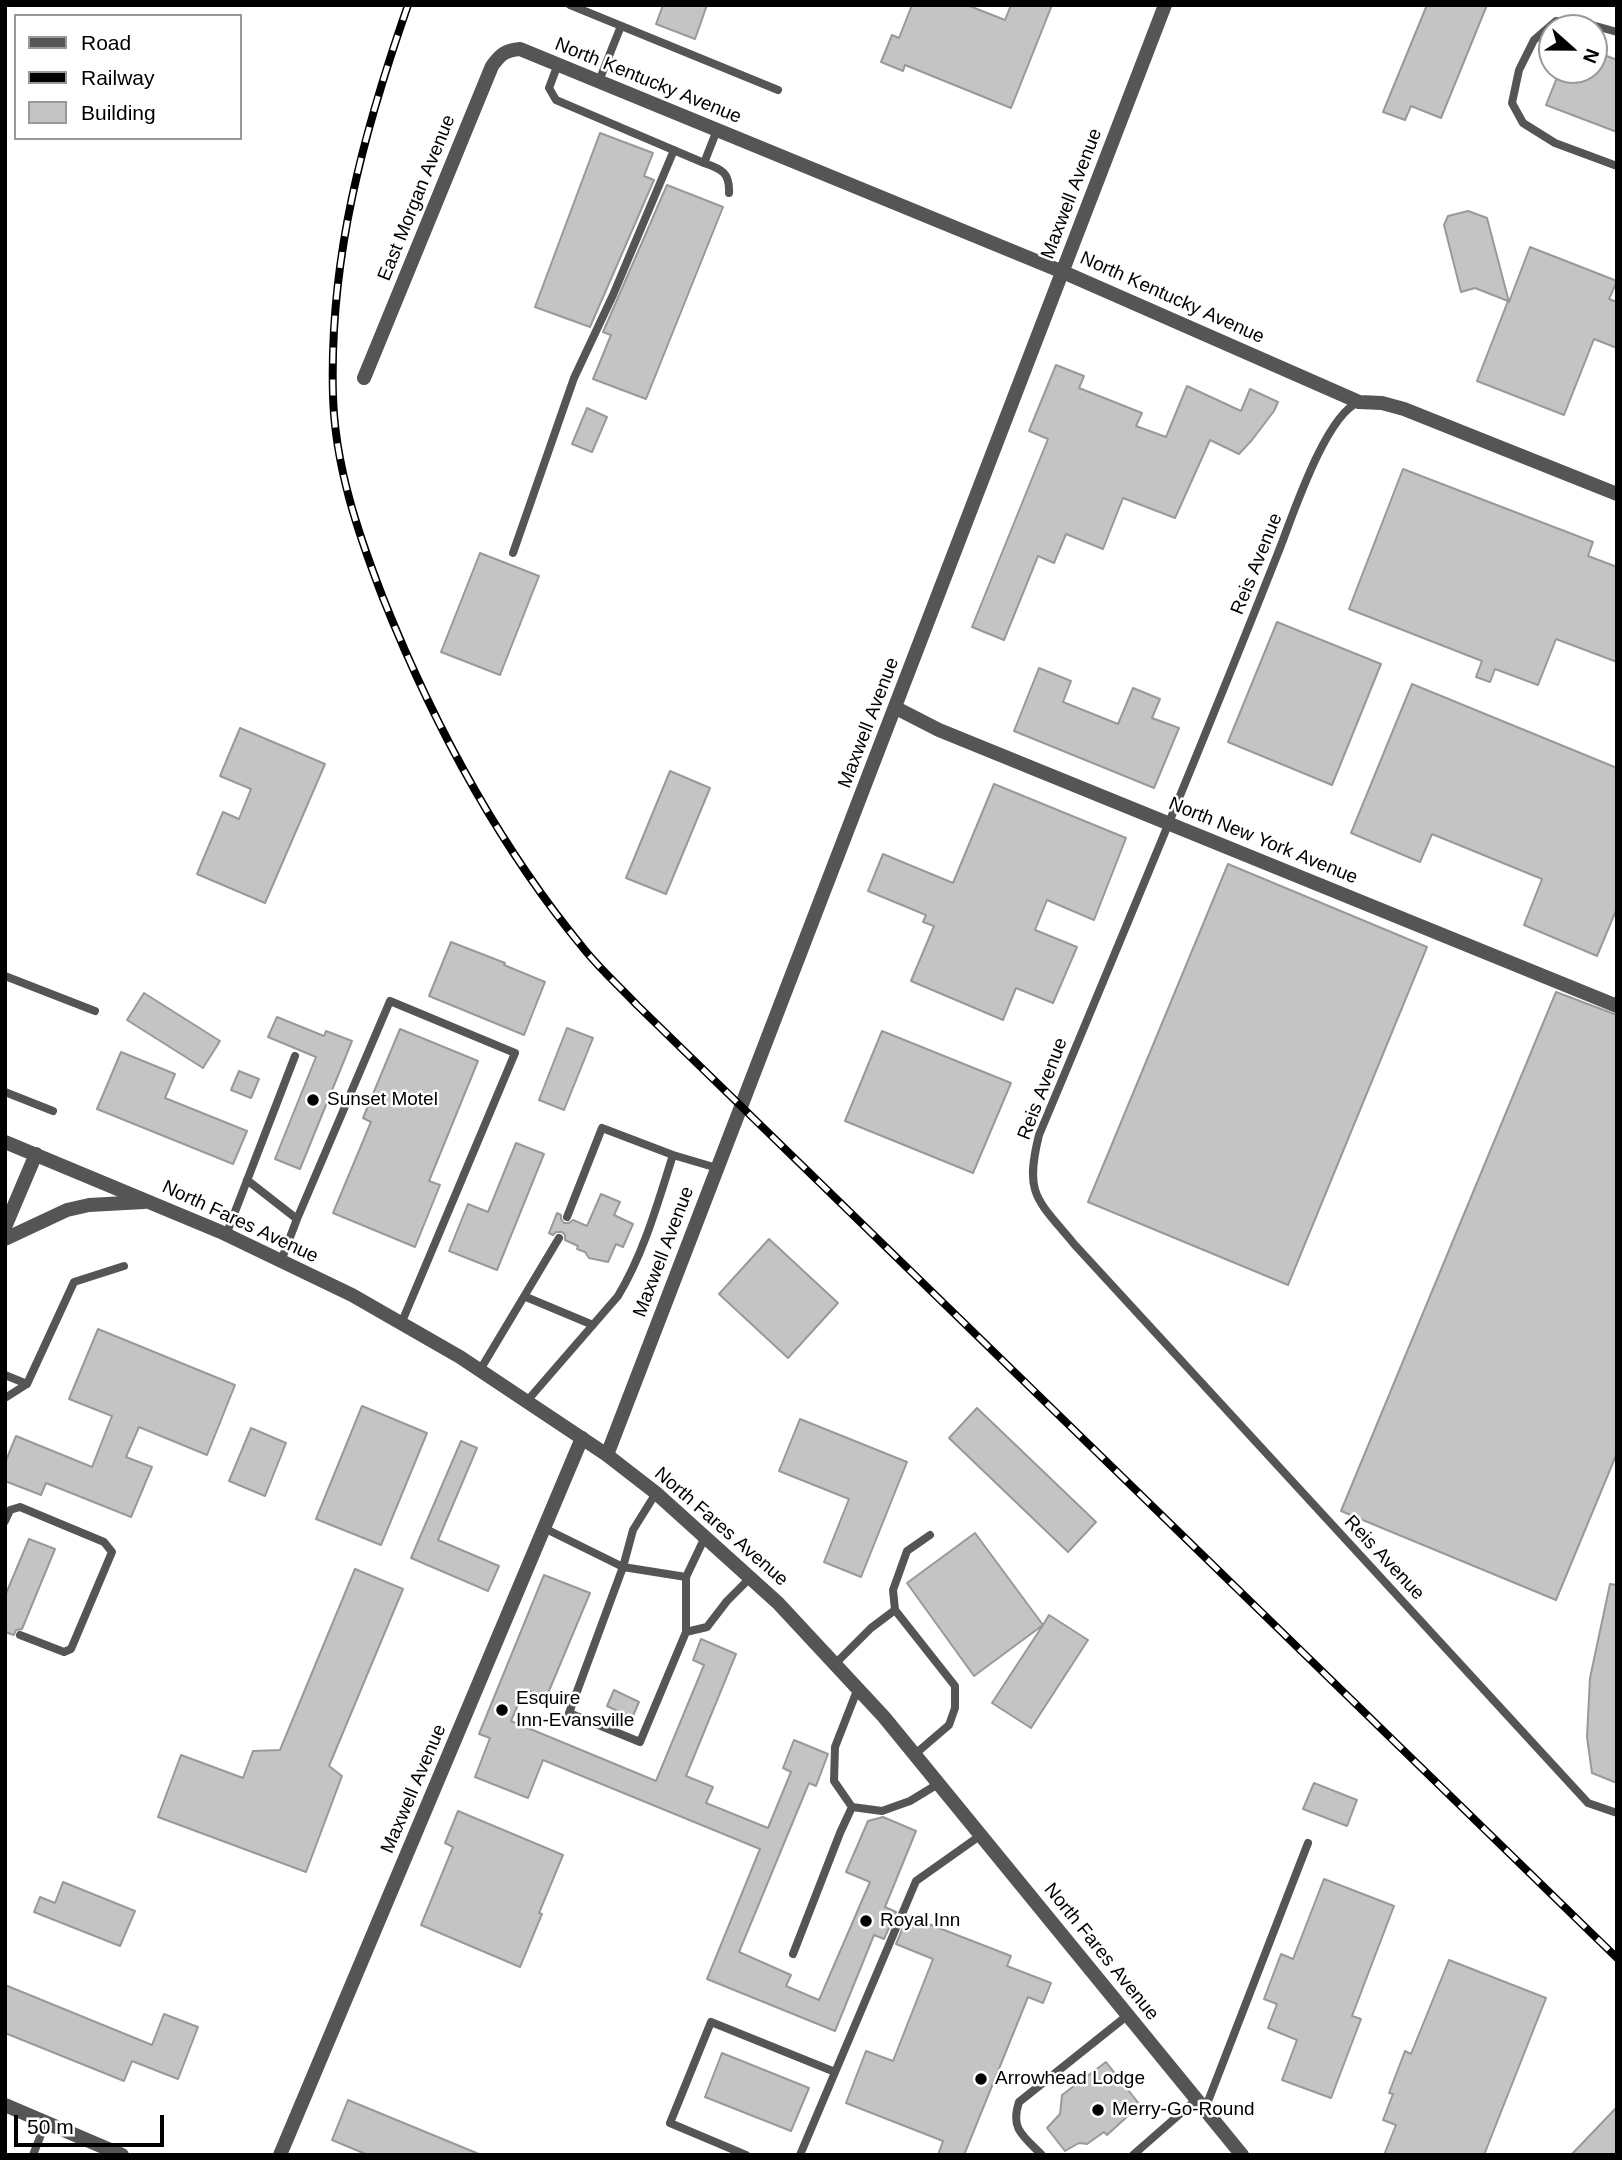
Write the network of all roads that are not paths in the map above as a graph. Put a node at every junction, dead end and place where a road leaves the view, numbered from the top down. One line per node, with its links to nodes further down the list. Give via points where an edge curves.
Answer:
1 (570, 5): 3 (lane)
2 (1165, 5): 14 (street, Maxwell Avenue)
3 (621, 26): 7 (lane); 8 (lane)
4 (1617, 32): 12 (lane, via 1578,21 1556,21 1534,40 1519,70 1512,103 1523,123 1555,143)
5 (520, 49): 6 (street, North Kentucky Avenue); 15 (street, East Morgan Avenue, via 501,54 492,66)
6 (558, 64): 7 (street, North Kentucky Avenue); 10 (lane, via 549,88 556,100)
7 (599, 82): 9 (street, North Kentucky Avenue)
8 (778, 90)
9 (717, 130): 11 (lane); 14 (street, North Kentucky Avenue)
10 (674, 150): 11 (lane); 18 (lane, via 574,378)
11 (704, 163): 13 (lane, via 726,175)
12 (1617, 166)
13 (729, 193)
14 (1063, 272): 16 (street, North Kentucky Avenue); 19 (street, Maxwell Avenue)
15 (364, 378)
16 (1359, 402): 17 (street, North Kentucky Avenue, via 1404,409); 20 (lane, Reis Avenue, via 1341,415 1327,435)
17 (1617, 494)
18 (513, 553)
19 (896, 708): 20 (street, North New York Avenue); 30 (street, Maxwell Avenue)
20 (1168, 824): 22 (street, North New York Avenue); 67 (lane, Reis Avenue, via 1039,1135 1032,1170 1036,1195 1074,1244 1588,1803)
21 (5, 976): 23 (lane)
22 (1617, 1006)
23 (95, 1010)
24 (295, 1056): 31 (lane)
25 (5, 1092): 26 (lane)
26 (53, 1111)
27 (5, 1143): 28 (street, North Fares Avenue)
28 (36, 1154): 32 (street, North Fares Avenue); 35 (street)
29 (673, 1155): 30 (lane); 33 (lane, via 602,1128); 43 (lane, via 629,1277)
30 (717, 1168): 50 (street, Maxwell Avenue)
31 (247, 1180): 34 (lane); 36 (lane)
32 (150, 1202): 36 (street, North Fares Avenue); 38 (street, via 67,1210)
33 (567, 1217)
34 (297, 1219): 39 (lane); 42 (lane, via 390,1001 515,1053)
35 (5, 1227)
36 (226, 1235): 39 (street, North Fares Avenue)
37 (559, 1238): 41 (lane)
38 (5, 1239)
39 (281, 1261): 42 (street, North Fares Avenue)
40 (124, 1266): 46 (lane, via 74,1282)
41 (526, 1297): 43 (lane); 44 (lane)
42 (401, 1324): 44 (street, North Fares Avenue)
43 (593, 1325): 48 (lane)
44 (480, 1370): 48 (street, North Fares Avenue)
45 (5, 1375): 46 (lane)
46 (27, 1384): 47 (lane)
47 (5, 1398)
48 (527, 1401): 49 (street, North Fares Avenue)
49 (582, 1438): 50 (street, North Fares Avenue); 53 (street, Maxwell Avenue)
50 (607, 1455): 51 (street, North Fares Avenue)
51 (656, 1493): 55 (street, North Fares Avenue); 56 (lane, via 633,1530)
52 (5, 1521): 61 (lane, via 10,1510 20,1507 104,1542 112,1552 71,1649 64,1652)
53 (544, 1528): 56 (lane); 79 (street, Maxwell Avenue)
54 (930, 1535): 59 (lane, via 907,1551 893,1590)
55 (705, 1537): 57 (lane); 58 (street, North Fares Avenue)
56 (623, 1567): 57 (lane); 60 (lane, via 569,1713 640,1742)
57 (687, 1577): 60 (lane)
58 (750, 1578): 60 (lane, via 707,1627); 62 (street, North Fares Avenue)
59 (895, 1610): 62 (lane); 64 (lane, via 955,1686 956,1708 949,1726)
60 (686, 1632)
61 (20, 1635)
62 (836, 1663): 63 (street, North Fares Avenue)
63 (858, 1688): 64 (street, North Fares Avenue); 66 (lane, via 835,1747 834,1781)
64 (915, 1755): 65 (street, North Fares Avenue)
65 (938, 1784): 66 (lane, via 882,1811); 68 (street, North Fares Avenue)
66 (852, 1807): 70 (lane)
67 (1617, 1812)
68 (981, 1835): 71 (street, North Fares Avenue); 72 (lane, via 916,1881)
69 (1308, 1843): 73 (lane)
70 (793, 1954)
71 (1128, 2015): 73 (street, North Fares Avenue); 82 (lane, via 1020,2102 1018,2131)
72 (835, 2072): 80 (lane, via 711,2022 670,2123); 81 (lane)
73 (1201, 2104): 76 (lane); 85 (street, North Fares Avenue)
74 (5, 2105): 75 (street)
75 (46, 2122): 77 (lane); 78 (street)
76 (1144, 2146): 83 (lane); 84 (lane)
77 (33, 2155)
78 (122, 2155)
79 (280, 2155)
80 (746, 2155)
81 (800, 2155)
82 (1042, 2155)
83 (1133, 2155)
84 (1151, 2155)
85 (1242, 2155)

